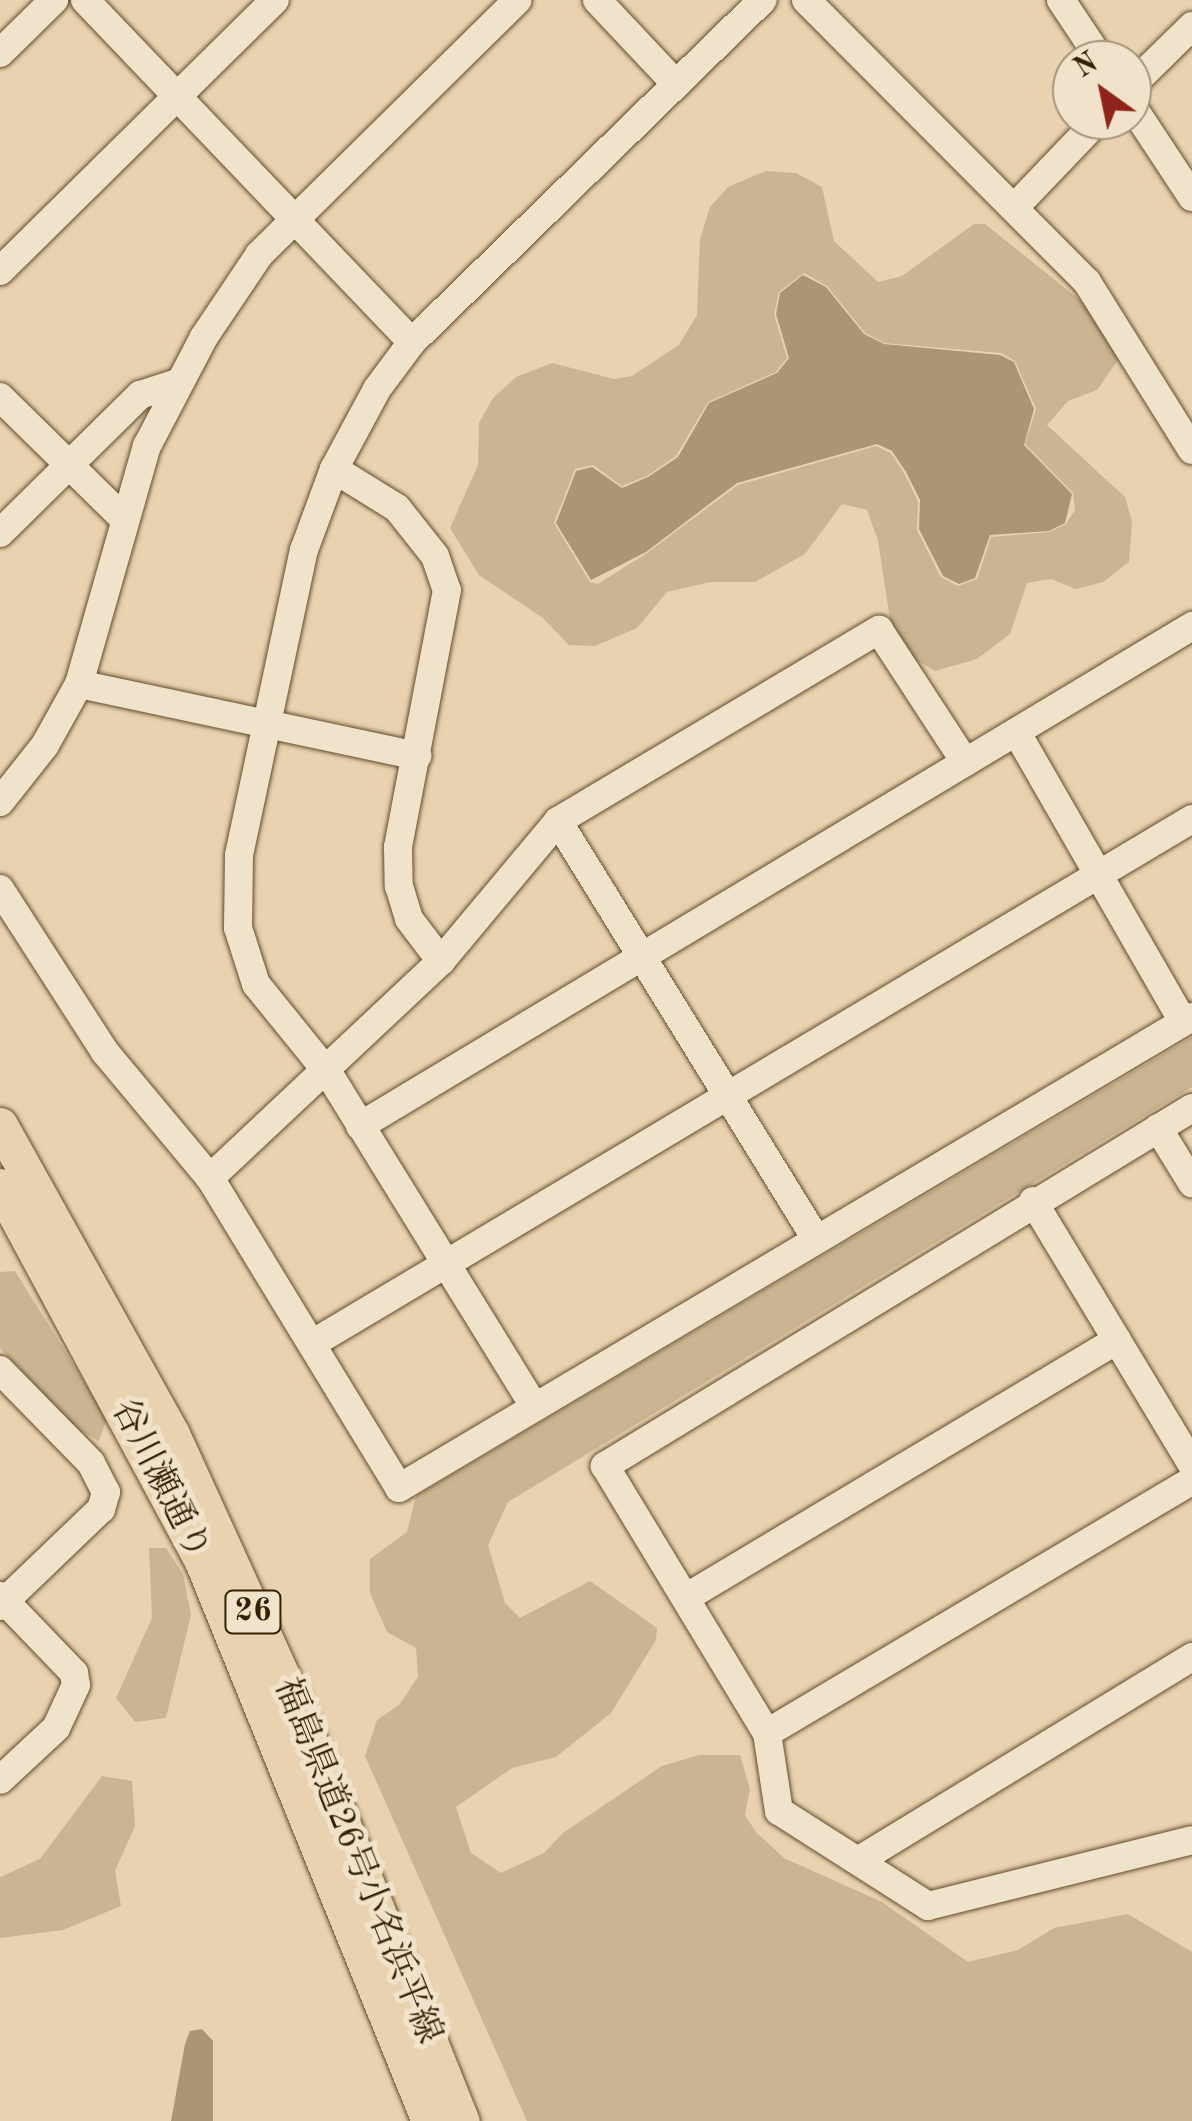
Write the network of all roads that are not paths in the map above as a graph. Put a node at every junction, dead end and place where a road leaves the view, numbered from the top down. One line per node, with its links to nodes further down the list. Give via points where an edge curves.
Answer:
1 (54, 0): 11 (street)
2 (85, 0): 14 (street)
3 (275, 0): 14 (street)
4 (518, 0): 19 (street)
5 (597, 0): 13 (street)
6 (763, 0): 13 (street)
7 (806, 0): 18 (street)
8 (1061, 0): 10 (street)
9 (1192, 26): 12 (street)
10 (1088, 40)
11 (0, 54)
12 (1152, 65)
13 (676, 84): 21 (street)
14 (181, 96): 19 (street); 20 (street)
15 (1152, 137): 17 (street)
16 (1079, 140): 18 (street)
17 (1192, 198)
18 (1014, 207): 24 (street, via 1086,282)
19 (297, 215): 21 (street); 22 (street, via 259,255)
20 (0, 271)
21 (412, 342): 26 (street, via 377,389)
22 (176, 383): 25 (street, via 140,394); 27 (street)
23 (0, 397): 25 (street)
24 (1192, 450)
25 (69, 465): 27 (street); 28 (street)
26 (334, 469): 31 (street, via 304,550); 33 (street, via 397,508 435,556 447,590)
27 (124, 519): 30 (street)
28 (0, 534)
29 (1192, 626): 32 (street)
30 (79, 684): 31 (street); 35 (street, via 45,744)
31 (266, 727): 33 (street); 43 (street, via 239,856 238,928 256,984)
32 (1017, 733): 34 (street); 38 (street)
33 (417, 756): 41 (street, via 398,847 399,886 409,919)
34 (964, 762): 37 (street, via 879,630); 40 (street)
35 (0, 802)
36 (1192, 819): 38 (street)
37 (558, 821): 40 (street); 41 (street)
38 (1098, 875): 42 (street); 44 (street)
39 (0, 888): 49 (street, via 124,1079)
40 (643, 956): 44 (street); 47 (street)
41 (441, 961): 43 (street)
42 (1188, 1020): 53 (street)
43 (328, 1073): 47 (street); 49 (street)
44 (725, 1097): 53 (street); 54 (street)
45 (1192, 1108): 48 (street)
46 (0, 1125): 69 (main road, 福島県道26号小名浜平線 / 26, via 172,1434 292,1697)
47 (360, 1126): 54 (street)
48 (1158, 1128): 50 (street); 52 (street)
49 (210, 1178): 56 (street)
50 (1192, 1183)
51 (0, 1186): 68 (main road, 谷川瀬通り / 26, via 202,1561)
52 (1033, 1202): 55 (street); 61 (street, via 605,1466)
53 (816, 1239): 58 (street)
54 (446, 1266): 56 (street); 58 (street)
55 (1117, 1340): 59 (street); 61 (street)
56 (315, 1342): 58 (street, via 399,1488)
57 (0, 1370): 62 (street, via 90,1463 106,1492 101,1509)
58 (534, 1406)
59 (1192, 1465)
60 (1192, 1481): 64 (street)
61 (687, 1598): 64 (street)
62 (2, 1601): 65 (street, via 74,1673 76,1685 56,1728)
63 (1192, 1657): 67 (street)
64 (767, 1734): 67 (street, via 779,1812)
65 (0, 1780)
66 (1192, 1840): 67 (street, via 928,1906)
67 (860, 1859)
68 (429, 2121)
69 (462, 2121)

